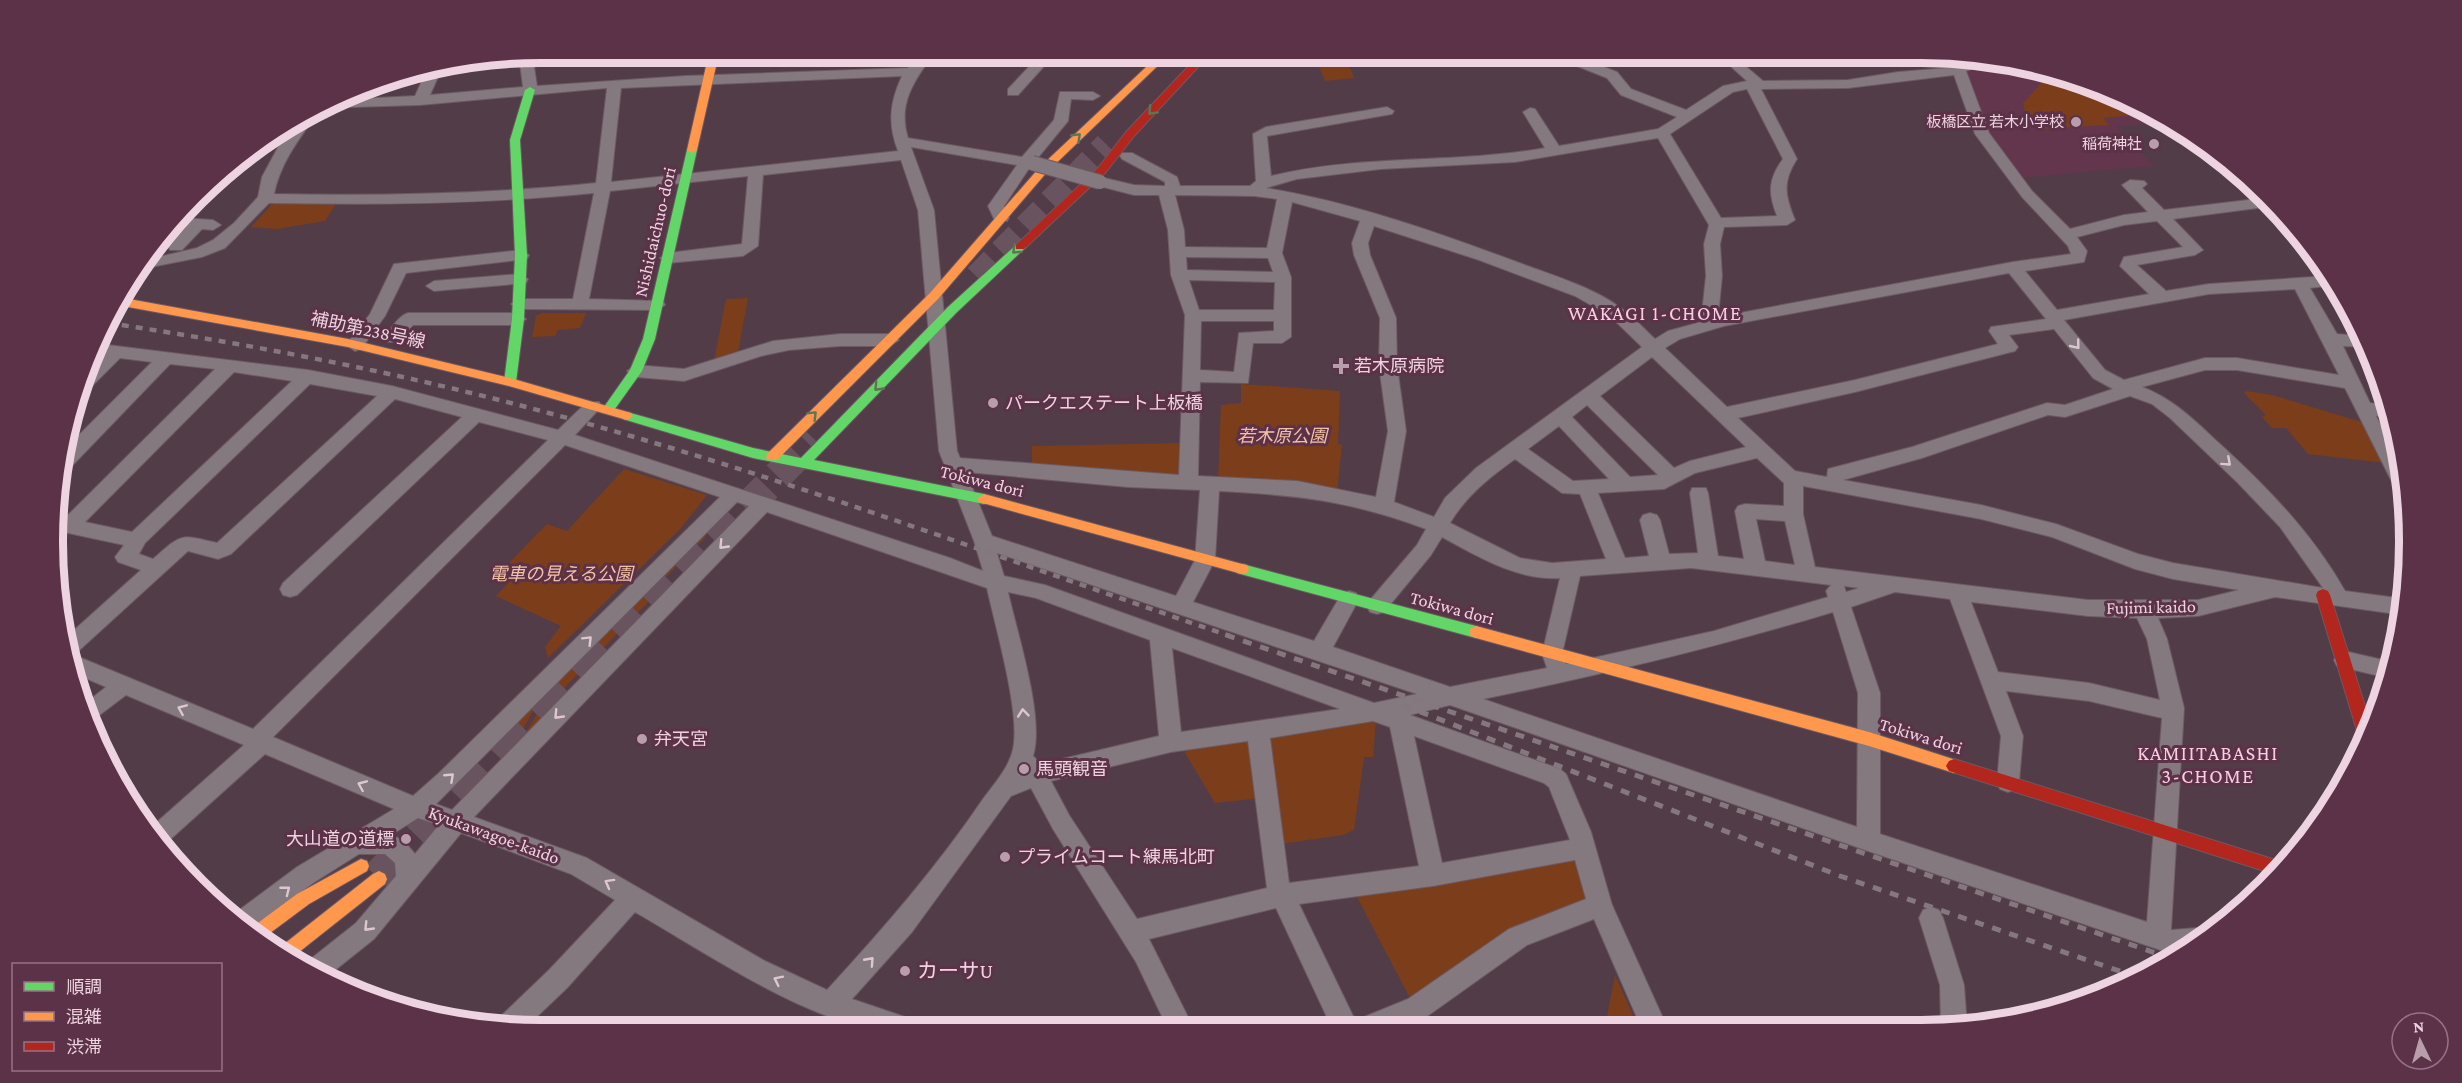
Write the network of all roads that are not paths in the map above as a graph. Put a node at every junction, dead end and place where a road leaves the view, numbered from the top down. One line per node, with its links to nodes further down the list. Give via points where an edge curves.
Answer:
1 (527, 63): 19 (street)
2 (711, 63): 16 (street, Nishidaichuo-dori)
3 (917, 63): 14 (street)
4 (1039, 63): 20 (street)
5 (1155, 63): 46 (street, one-way to 5, via 1043,170)
6 (1184, 63): 29 (street)
7 (1186, 63): 30 (street)
8 (1188, 63): 64 (street, one-way to 64, via 1102,170)
9 (1583, 63): 26 (street, via 1612,75 1626,92)
10 (1733, 63): 18 (street)
11 (1951, 64): 13 (street)
12 (1969, 66): 13 (street)
13 (1958, 70): 18 (street, via 1848,84); 50 (street, via 1982,134 2027,194)
14 (909, 72): 16 (street); 31 (street, via 899,102 897,135)
15 (431, 76): 22 (street)
16 (708, 78): 17 (street); 36 (street, Nishidaichuo-dori)
17 (614, 84): 19 (street); 39 (street)
18 (1756, 85): 26 (street, via 1728,89); 49 (street, via 1790,159 1775,192 1787,220)
19 (530, 90): 22 (street); 41 (street, via 515,140)
20 (1013, 92)
21 (1093, 96): 34 (street, via 1065,95 1061,121)
22 (420, 101): 23 (street)
23 (347, 104)
24 (1387, 111): 38 (street, via 1260,134)
25 (1530, 112): 32 (street)
26 (1688, 116): 28 (street)
27 (296, 131): 43 (street, via 270,177)
28 (1662, 133): 32 (street); 49 (street)
29 (1090, 140)
30 (1106, 144)
31 (902, 148): 34 (street); 35 (street); 66 (street, via 926,210)
32 (1555, 152): 38 (street, via 1335,169)
33 (1127, 156): 40 (street, via 1172,180)
34 (1029, 162): 40 (street, bridge, via 1134,190); 46 (street, via 996,206)
35 (756, 170): 36 (street); 55 (street, via 750,246 743,251)
36 (686, 177): 39 (street); 55 (street, Nishidaichuo-dori)
37 (2139, 184): 45 (street, via 2130,185)
38 (1259, 186): 40 (street); 42 (street)
39 (603, 187): 41 (street); 69 (street)
40 (1169, 191): 52 (street)
41 (518, 196): 43 (street); 54 (street)
42 (1285, 196): 47 (street); 53 (street)
43 (265, 198): 56 (street, via 219,244)
44 (2259, 203): 45 (street)
45 (2161, 214): 50 (street); 67 (street, via 2194,250 2130,261 2128,266)
46 (1001, 218): 58 (street)
47 (1369, 218): 82 (street, via 1485,255 1581,292 1616,312); 121 (street, via 1360,243 1388,318 1388,366 1397,431)
48 (185, 222): 51 (street, via 205,224)
49 (1716, 224): 75 (street)
50 (2066, 235): 57 (street, via 2079,251 2078,258)
51 (176, 246)
52 (1177, 252): 53 (street); 59 (street)
53 (1274, 253): 60 (street)
54 (521, 255): 61 (street); 81 (street, via 400,268 377,316)
55 (668, 258): 70 (street, Nishidaichuo-dori)
56 (153, 263)
57 (2013, 267): 74 (street); 75 (street)
58 (954, 273): 64 (street, via 975,270 981,277); 66 (street)
59 (1179, 275): 60 (street); 72 (street)
60 (1283, 277): 73 (street)
61 (520, 279): 65 (street); 71 (street)
62 (2322, 282): 63 (street)
63 (2300, 284): 67 (street); 78 (street)
64 (978, 285): 76 (street)
65 (434, 286)
66 (934, 296): 76 (street); 79 (street)
67 (2162, 297): 74 (street)
68 (127, 303): 81 (street, 補助第238号線)
69 (580, 304): 70 (street); 71 (street)
70 (657, 305): 87 (street, Nishidaichuo-dori)
71 (519, 311): 77 (street, via 408,319); 91 (street)
72 (1194, 315): 73 (street); 89 (street)
73 (1282, 316): 89 (street, via 1282,337 1245,337 1242,379)
74 (2055, 320): 93 (street, one-way to 93, via 2099,374); 100 (street, via 1997,331 2008,347)
75 (1710, 324): 82 (street, via 1674,335)
76 (935, 327): 107 (street, one-way to 107); 108 (street, via 948,451)
77 (394, 338)
78 (2333, 339): 80 (street); 92 (street)
79 (890, 340): 87 (street, via 841,339 780,346 673,376); 106 (street, one-way to 79)
80 (2355, 341)
81 (355, 345): 91 (street, 補助第238号線)
82 (1654, 347): 95 (street); 100 (street)
83 (102, 350): 84 (street)
84 (116, 352): 85 (street); 88 (street)
85 (167, 357): 86 (street); 105 (street)
86 (230, 364): 90 (street); 124 (street)
87 (636, 371): 96 (street, Nishidaichuo-dori)
88 (93, 375)
89 (1191, 375): 112 (street)
90 (308, 376): 94 (street); 127 (street)
91 (510, 382): 96 (street, 補助第238号線)
92 (2353, 383): 93 (street, via 2237,364 2205,364); 97 (street)
93 (2128, 388): 113 (street, via 2064,411 2047,409 1915,453 1835,474); 143 (street, one-way to 143, via 2158,400 2176,414 2275,508 2315,559)
94 (392, 392): 99 (street); 133 (street, via 224,549 184,543)
95 (1588, 396): 101 (street); 110 (street)
96 (601, 407): 102 (street); 106 (street, Tokiwa dori)
97 (2364, 409): 98 (street); 109 (street)
98 (2381, 410)
99 (476, 414): 102 (street); 141 (street)
100 (1725, 414): 104 (street)
101 (1560, 416): 103 (street); 115 (street)
102 (561, 437): 118 (street); 167 (street)
103 (1515, 449): 116 (street, via 1569,488); 126 (street, via 1466,488)
104 (1762, 450): 110 (street, via 1690,468); 111 (street)
105 (71, 455)
106 (772, 457): 107 (street, Tokiwa dori)
107 (803, 464): 119 (street, Tokiwa dori)
108 (954, 465): 112 (street, Fujimi kaido); 119 (street)
109 (2393, 465)
110 (1672, 478): 115 (street)
111 (1794, 478): 113 (street); 122 (street)
112 (1188, 483): 114 (street, Fujimi kaido)
113 (1840, 483): 140 (street, via 2056,531 2173,571)
114 (1210, 484): 121 (street, Fujimi kaido, via 1297,488); 129 (street)
115 (1625, 484): 116 (street)
116 (1586, 487): 132 (street)
117 (1699, 493): 131 (street)
118 (734, 494): 120 (street); 173 (street, one-way to 118, via 500,729)
119 (967, 494): 128 (street); 129 (street, Tokiwa dori)
120 (764, 503): 138 (street, via 943,563 966,575); 174 (street, one-way to 174)
121 (1384, 506): 126 (street, Fujimi kaido)
122 (1793, 514): 134 (street, via 1745,511); 136 (street)
123 (1650, 520): 130 (street)
124 (64, 522)
125 (64, 524): 127 (street)
126 (1438, 526): 135 (street, Fujimi kaido, via 1518,565); 147 (street, via 1424,550)
127 (136, 540): 133 (street, via 125,557)
128 (984, 541): 138 (street); 146 (street)
129 (1205, 560): 144 (street, Tokiwa dori); 146 (street)
130 (1661, 562): 131 (street, Fujimi kaido); 132 (street, Fujimi kaido)
131 (1709, 562): 134 (street, Fujimi kaido)
132 (1618, 566): 135 (street, Fujimi kaido)
133 (156, 568): 151 (street)
134 (1756, 568): 136 (street, Fujimi kaido)
135 (1572, 570): 154 (street)
136 (1807, 574): 137 (street, Fujimi kaido)
137 (1832, 577): 139 (street, Fujimi kaido); 145 (street)
138 (995, 580): 150 (street, via 1038,591); 169 (street, one-way to 138, via 1024,711)
139 (1895, 586): 142 (street, Fujimi kaido); 145 (street)
140 (2275, 589): 143 (street, Fujimi kaido); 149 (street, Fujimi kaido, via 2198,608)
141 (290, 590)
142 (1958, 593): 149 (street, Fujimi kaido, via 2088,608); 158 (street)
143 (2331, 596): 148 (street, Fujimi kaido); 153 (street)
144 (1349, 599): 147 (street, Tokiwa dori); 152 (street)
145 (1840, 602): 156 (street, via 1714,639); 166 (street, via 1869,693)
146 (1181, 606): 152 (street)
147 (1377, 606): 154 (street, Tokiwa dori)
148 (2395, 606)
149 (2144, 610): 162 (street, via 2157,639)
150 (1160, 635): 163 (street); 168 (street)
151 (74, 643)
152 (1318, 651): 160 (street)
153 (2344, 660): 157 (street); 164 (street)
154 (1555, 664): 156 (street); 160 (street)
155 (79, 666): 159 (street, Kyukawagoe-kaido)
156 (1598, 667): 166 (street, Tokiwa dori)
157 (2382, 668)
158 (1990, 680): 162 (street, via 2089,692); 171 (street, via 2012,736)
159 (123, 685): 161 (street); 167 (street, Kyukawagoe-kaido, one-way to 159)
160 (1447, 697): 163 (street); 177 (street)
161 (93, 709)
162 (2173, 712): 175 (street)
163 (1391, 713): 165 (street); 178 (street, via 1552,776 1558,781); 181 (street)
164 (2363, 725)
165 (1258, 730): 168 (street); 183 (street, via 1276,882)
166 (1869, 739): 171 (street, Tokiwa dori); 177 (street)
167 (259, 742): 173 (street, Kyukawagoe-kaido, one-way to 167); 176 (street)
168 (1172, 743): 170 (street)
169 (1025, 747): 170 (street); 172 (street, via 1020,766)
170 (1036, 775): 172 (street); 190 (street)
171 (2008, 782): 175 (street, Tokiwa dori)
172 (1006, 788): 196 (street, one-way to 172, via 903,924)
173 (416, 807): 174 (street, Kyukawagoe-kaido); 179 (street)
174 (455, 821): 182 (street); 184 (street, Kyukawagoe-kaido, one-way to 174, via 579,866)
175 (2165, 832): 180 (street, Tokiwa dori); 192 (street)
176 (162, 833)
177 (1868, 841): 192 (street)
178 (1584, 848): 181 (street); 185 (street)
179 (356, 856): 182 (street, via 372,842 403,852 410,870); 187 (street, one-way to 179, via 306,875); 189 (street); 191 (street)
180 (2272, 866)
181 (1433, 875): 183 (street)
182 (407, 884): 195 (street, one-way to 195, via 365,931)
183 (1282, 895): 190 (street); 201 (street)
184 (634, 896): 196 (street, Kyukawagoe-kaido, one-way to 184, via 756,969); 197 (street)
185 (1600, 905): 202 (street, via 1518,937 1417,1008); 203 (street)
186 (1931, 918): 198 (street, via 1952,985)
187 (247, 919)
188 (346, 925): 194 (street, via 379,879)
189 (262, 929)
190 (1131, 932): 200 (street)
191 (273, 937)
192 (2158, 937): 193 (street)
193 (2181, 942)
194 (290, 948)
195 (321, 966)
196 (831, 1004): 199 (street, Kyukawagoe-kaido)
197 (516, 1019)
198 (1954, 1019)
199 (878, 1020)
200 (1177, 1020)
201 (1346, 1020)
202 (1377, 1020)
203 (1651, 1020)

